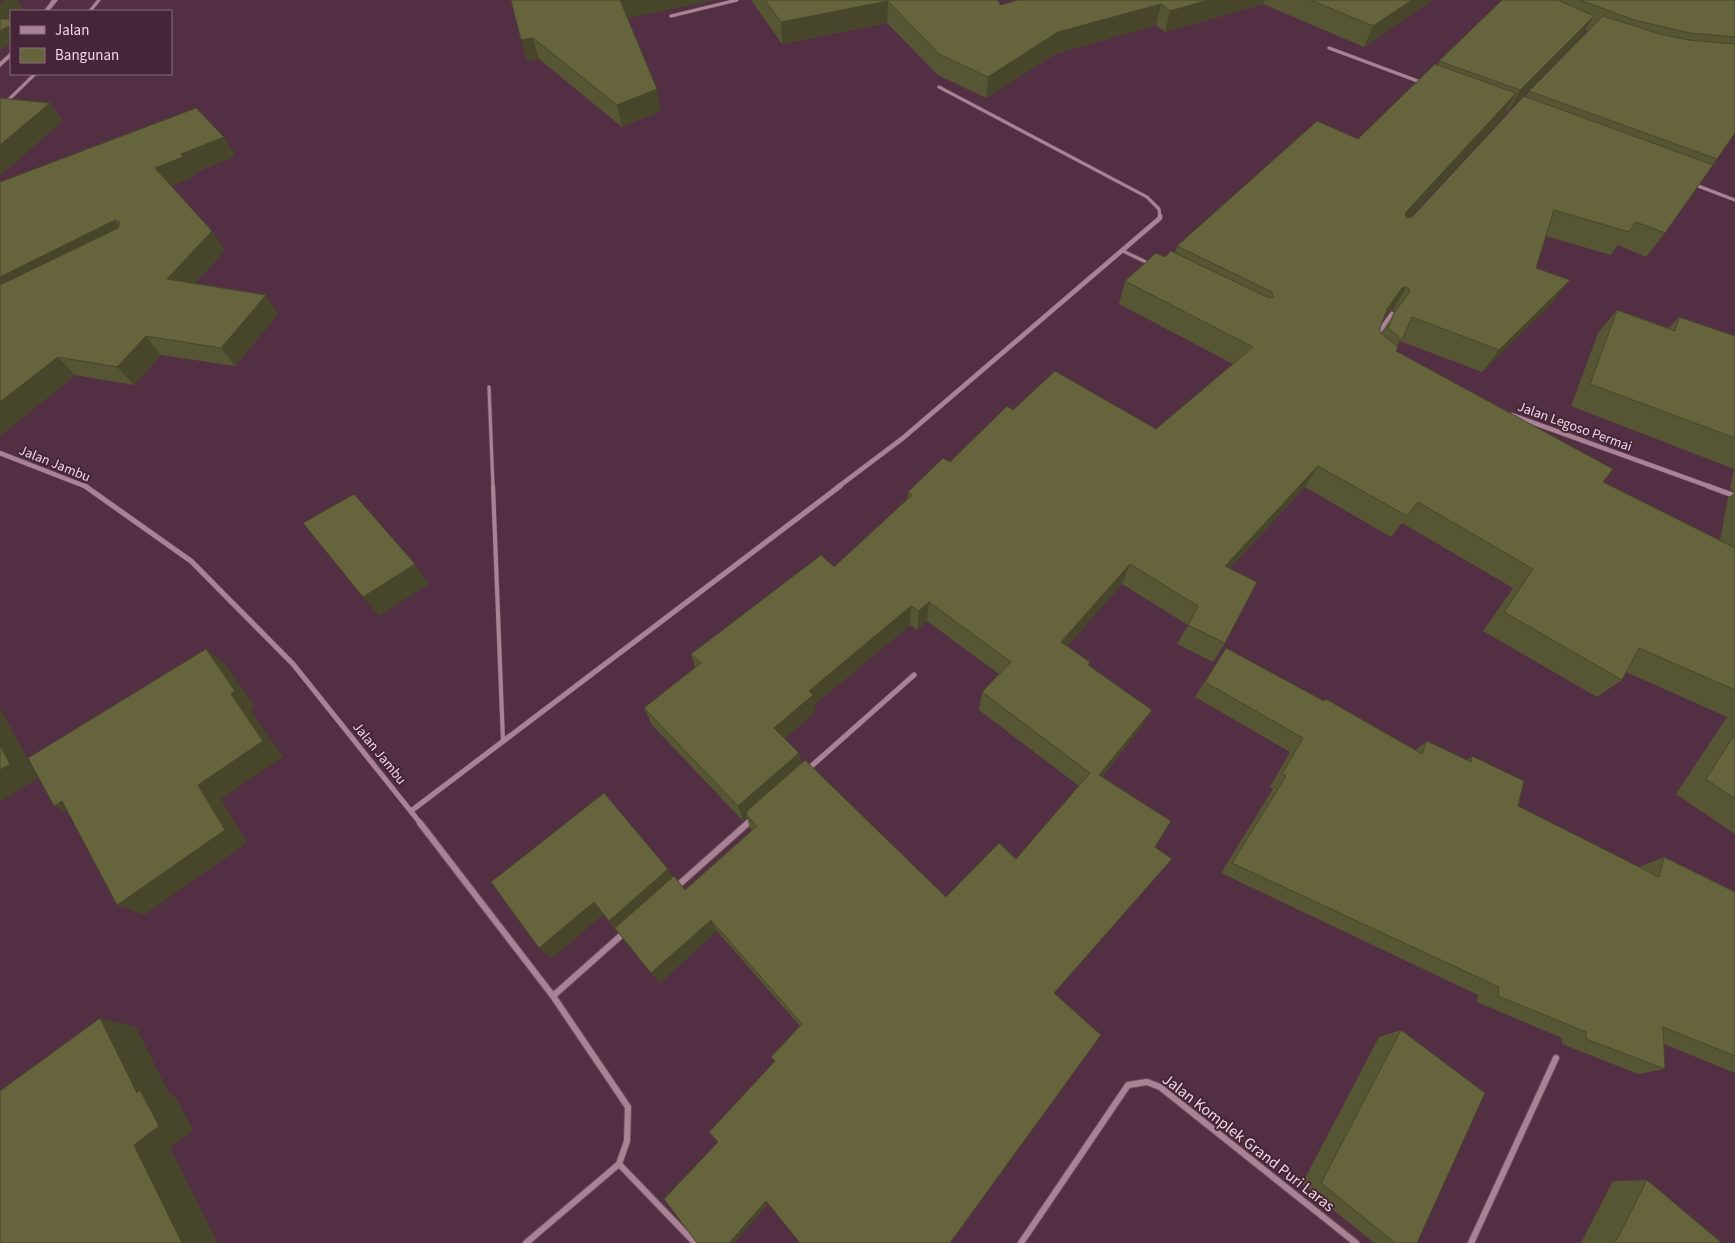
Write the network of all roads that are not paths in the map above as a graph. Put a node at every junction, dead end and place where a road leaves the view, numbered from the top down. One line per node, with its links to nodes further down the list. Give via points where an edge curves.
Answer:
1 (55, 0): 4 (street)
2 (99, 0): 5 (street)
3 (737, 0): 6 (street)
4 (47, 10)
5 (91, 10)
6 (671, 16)
7 (1329, 48): 11 (street)
8 (10, 55): 9 (street)
9 (0, 65)
10 (34, 75): 13 (street)
11 (1428, 84)
12 (939, 87): 16 (street, via 1147,196 1159,209 1160,218)
13 (0, 108)
14 (1690, 182): 15 (street)
15 (1735, 200)
16 (1123, 251): 17 (lane); 25 (street, via 903,438)
17 (1158, 268)
18 (1392, 314): 19 (street)
19 (1374, 343)
20 (489, 387): 25 (lane)
21 (1502, 412): 23 (street, Jalan Legoso Permai)
22 (0, 453): 27 (street, Jalan Jambu, via 87,487 191,561 293,664)
23 (1735, 496)
24 (914, 675): 26 (street)
25 (503, 741): 27 (street)
26 (803, 774)
27 (411, 811): 31 (street, Jalan Jambu)
28 (759, 813): 29 (street)
29 (670, 892)
30 (633, 925): 31 (street)
31 (552, 996): 33 (street, Jalan Jambu, via 628,1107 627,1141)
32 (1556, 1058): 38 (street)
33 (620, 1164): 34 (street); 35 (street)
34 (526, 1243)
35 (696, 1243)
36 (1021, 1243): 37 (street, Jalan Komplek Grand Puri Laras, via 1128,1085 1148,1082 1160,1088)
37 (1356, 1243)
38 (1471, 1243)

